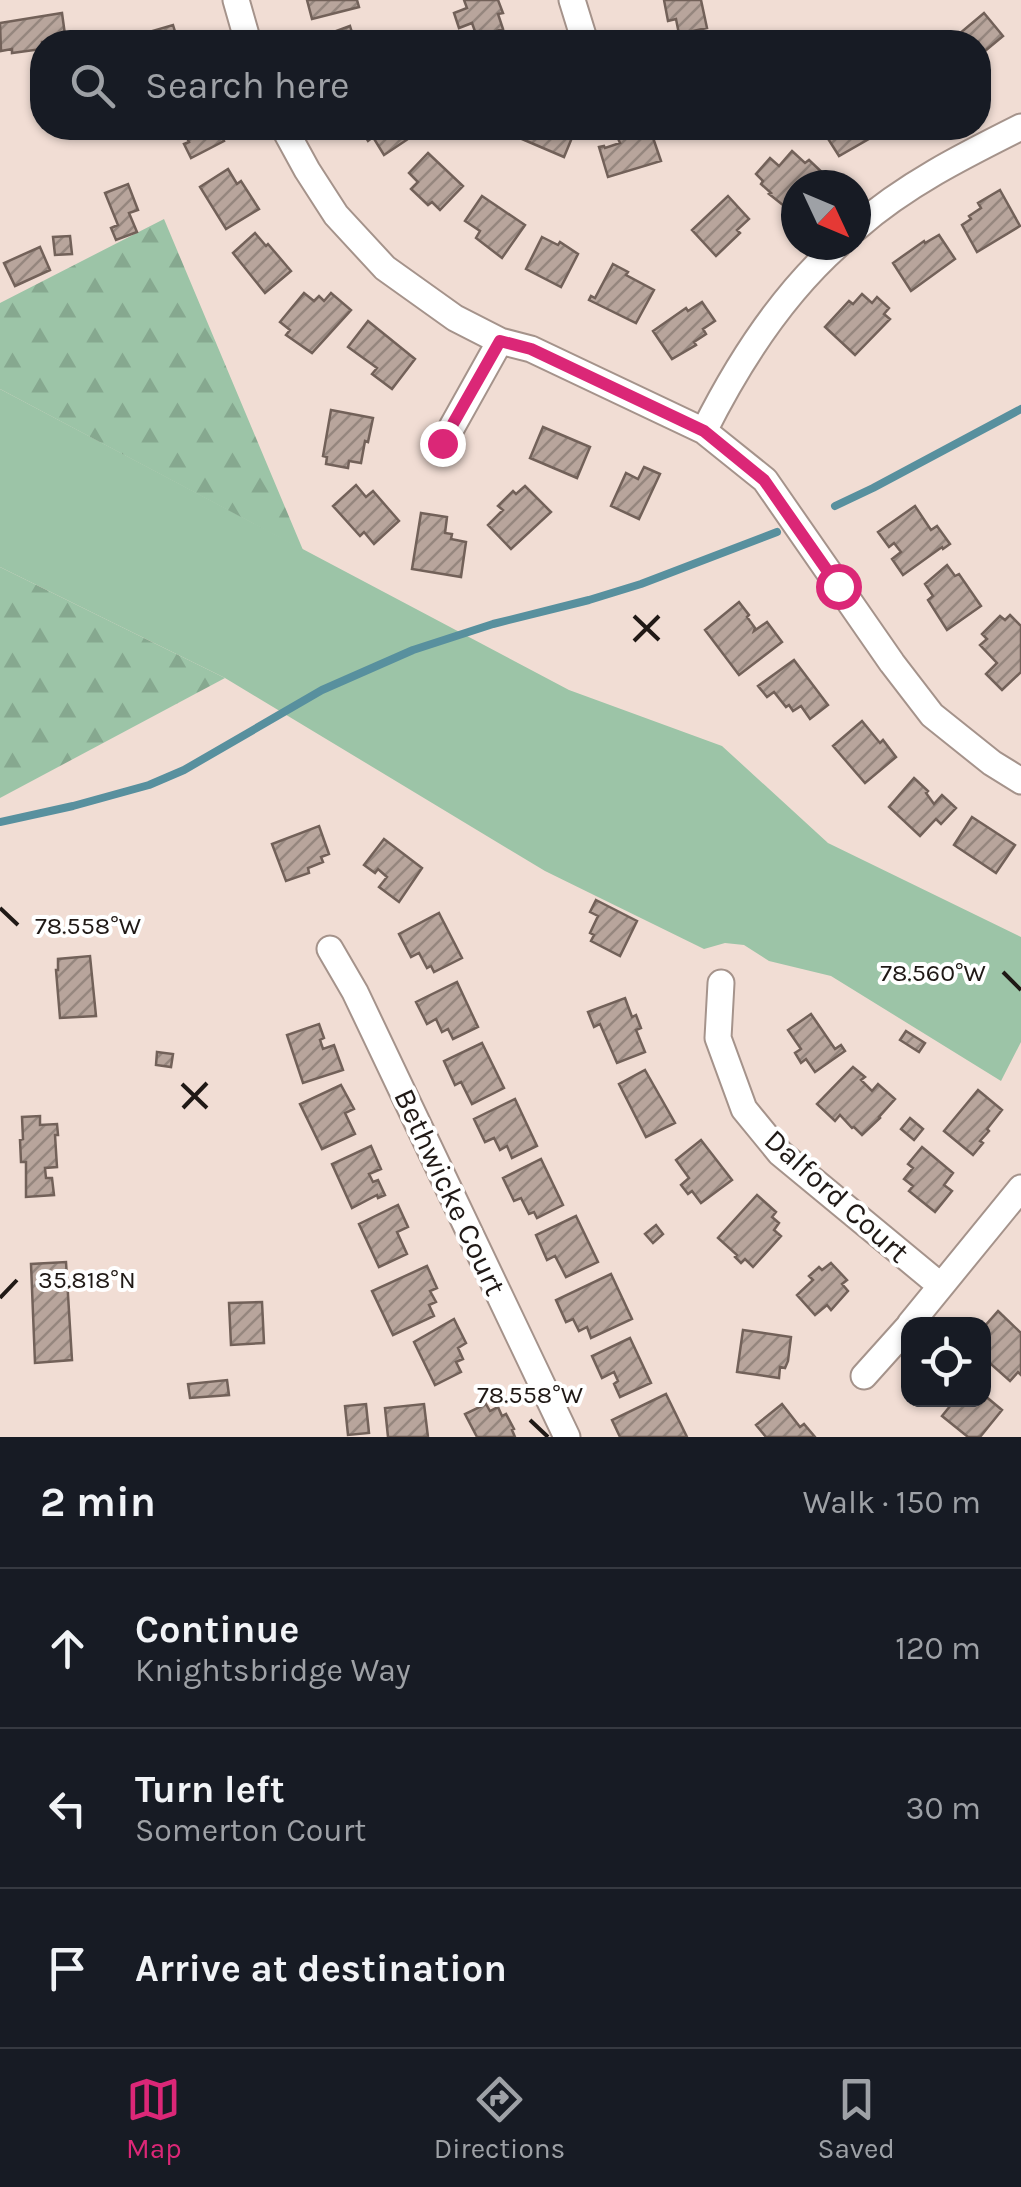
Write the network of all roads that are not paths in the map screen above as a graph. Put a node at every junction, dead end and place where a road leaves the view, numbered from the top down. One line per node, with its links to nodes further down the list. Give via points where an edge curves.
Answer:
1 (236, 0): 3 (street)
2 (572, 0): 4 (street)
3 (245, 30)
4 (581, 30)
5 (1021, 127): 7 (street)
6 (291, 140): 9 (street, via 336,215 386,268)
7 (871, 215)
8 (824, 260): 10 (street, via 730,379)
9 (500, 341): 10 (street, via 531,349); 11 (street)
10 (704, 431): 12 (street, via 764,480 932,715)
11 (442, 443)
12 (1021, 782)
13 (330, 949): 20 (street, Bethwicke Court)
14 (721, 983): 16 (street, Dalford Court, via 718,1038 744,1109 780,1153)
15 (1021, 1188): 16 (street)
16 (941, 1286): 17 (street)
17 (916, 1317)
18 (901, 1335): 19 (street)
19 (864, 1376)
20 (567, 1437)

